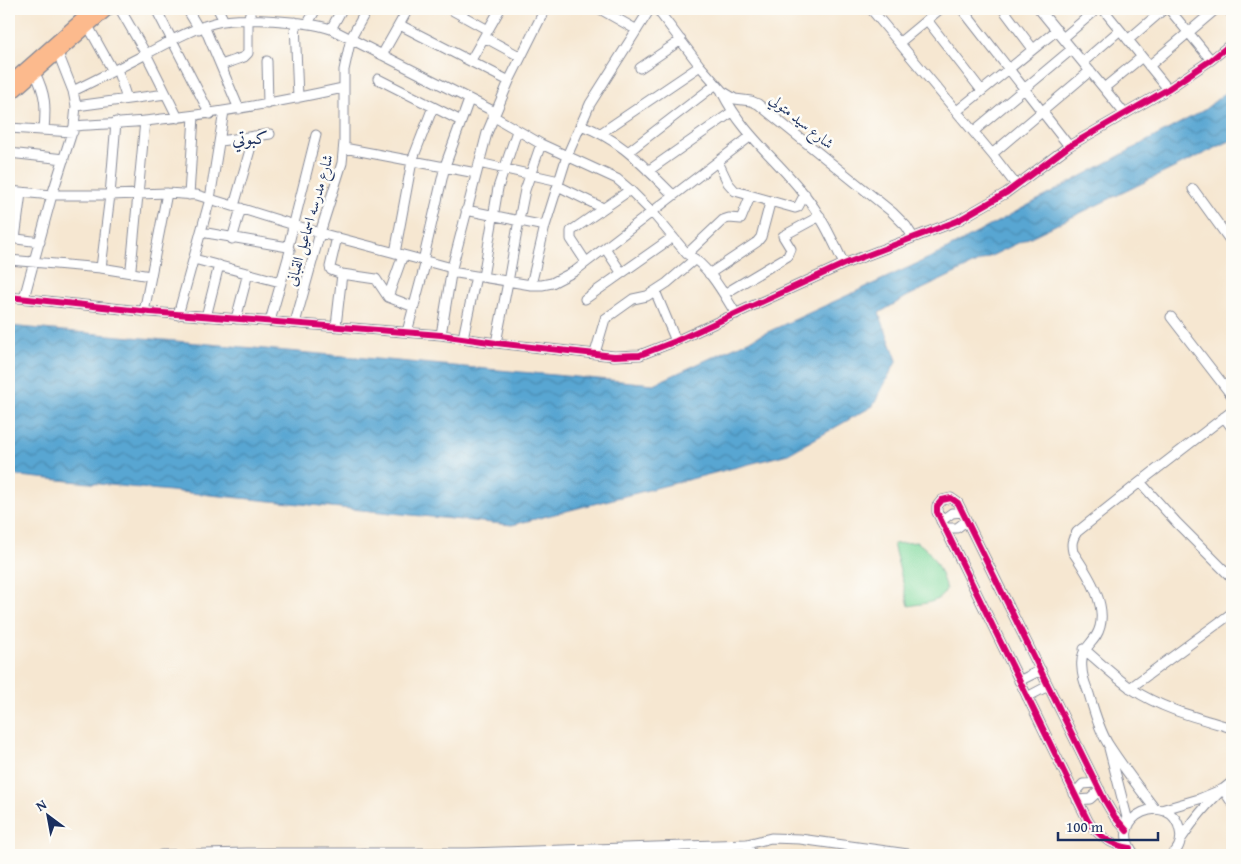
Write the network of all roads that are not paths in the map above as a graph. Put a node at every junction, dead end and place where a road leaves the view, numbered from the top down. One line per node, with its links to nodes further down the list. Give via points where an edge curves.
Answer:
1 (93, 9): 71 (main road)
2 (108, 9): 35 (main road)
3 (120, 9): 53 (street)
4 (156, 9): 45 (street)
5 (187, 9): 36 (street)
6 (218, 9): 30 (street)
7 (251, 9): 31 (street)
8 (316, 9): 33 (street)
9 (342, 9): 37 (street)
10 (367, 9): 43 (street, شارع مدرسه اسماعيل القبانى)
11 (408, 9): 34 (street)
12 (450, 9): 41 (street)
13 (500, 9): 41 (street)
14 (545, 9): 55 (street)
15 (600, 9): 38 (street)
16 (650, 9): 38 (street)
17 (657, 9): 46 (street)
18 (871, 9): 48 (street)
19 (940, 9): 29 (street)
20 (962, 9): 65 (street)
21 (1003, 9): 50 (street)
22 (1041, 9): 39 (street)
23 (1103, 9): 40 (street); 44 (street)
24 (1164, 9): 47 (street)
25 (1169, 9): 42 (street)
26 (1216, 9): 42 (street)
27 (1228, 9): 28 (street)
28 (1232, 14)
29 (926, 20): 48 (street); 78 (street)
30 (224, 21): 31 (street); 36 (street)
31 (248, 21): 32 (street); 61 (street, via 248,53)
32 (295, 22): 33 (street); 81 (street)
33 (308, 24): 37 (street)
34 (400, 24): 54 (street); 57 (street)
35 (88, 26): 52 (main road); 66 (street)
36 (202, 27): 45 (street); 61 (street)
37 (332, 29): 43 (street)
38 (637, 30): 100 (street, via 590,104)
39 (1057, 30): 44 (street); 50 (street)
40 (1120, 30): 47 (street); 60 (street)
41 (486, 33): 55 (street); 57 (street)
42 (1188, 33): 58 (street); 63 (street)
43 (351, 38): 54 (street); 72 (street, شارع مدرسه اسماعيل القبانى)
44 (1063, 38): 51 (street)
45 (172, 40): 53 (street); 92 (street)
46 (680, 40): 62 (street); 64 (street)
47 (1128, 40): 56 (street)
48 (899, 43): 89 (street)
49 (1232, 43): 58 (street)
50 (1033, 49): 65 (street)
51 (1072, 49): 60 (street); 75 (street)
52 (58, 53): 68 (main road); 77 (street)
53 (146, 54): 66 (street); 79 (street)
54 (382, 55): 83 (street)
55 (521, 57): 70 (street)
56 (1142, 57): 63 (street); 74 (street)
57 (471, 60): 70 (street)
58 (1211, 60): 76 (street)
59 (267, 61): 84 (street)
60 (1083, 62): 67 (street)
61 (221, 65): 87 (street)
62 (700, 66): 73 (street); 106 (street)
63 (1149, 66): 76 (street)
64 (640, 68)
65 (1010, 68): 75 (street); 78 (street)
66 (115, 70): 77 (street); 82 (street)
67 (1090, 71): 74 (street); 90 (street)
68 (35, 73): 80 (main road); 103 (street, via 45,95)
69 (378, 78): 86 (street)
70 (509, 81): 93 (street)
71 (9, 82)
72 (343, 88): 81 (street); 114 (street, شارع مدرسه اسماعيل القبانى)
73 (719, 88): 91 (street); 115 (street); 157 (street, شارع سيد متولي, via 735,99 758,104 892,212)
74 (1104, 88): 94 (street)
75 (1026, 89): 90 (street); 105 (street)
76 (1168, 90): 94 (street)
77 (73, 91): 85 (street)
78 (982, 91): 89 (street)
79 (166, 94): 82 (street); 96 (street)
80 (9, 96)
81 (298, 98): 84 (street)
82 (127, 99): 85 (street)
83 (469, 100): 93 (street); 97 (street)
84 (268, 104): 87 (street)
85 (76, 106): 102 (street)
86 (433, 107): 97 (street); 120 (street)
87 (239, 109): 88 (street)
88 (224, 111): 92 (street); 111 (street)
89 (957, 111): 105 (street)
90 (1043, 111): 113 (street); 117 (street)
91 (732, 112): 110 (street); 125 (street)
92 (210, 114): 95 (street)
93 (494, 114): 104 (street); 122 (street)
94 (1125, 114): 113 (street)
95 (194, 116): 96 (street); 136 (street)
96 (178, 118): 98 (street)
97 (461, 120): 123 (street)
98 (145, 121): 99 (street); 134 (street)
99 (116, 122): 102 (street); 139 (street)
100 (581, 125): 106 (street); 118 (street)
101 (9, 129): 103 (street)
102 (74, 129): 103 (street); 119 (street)
103 (44, 130)
104 (517, 131): 112 (street); 124 (street)
105 (974, 131): 117 (street)
106 (601, 133): 115 (street)
107 (270, 134): 109 (street)
108 (316, 135): 151 (street)
109 (254, 136): 111 (street); 144 (street)
110 (751, 136): 121 (street); 137 (street)
111 (220, 141): 142 (street)
112 (541, 144): 118 (street); 127 (street)
113 (1069, 146): 129 (street)
114 (344, 148): 120 (street); 154 (street, شارع مدرسه اسماعيل القبانى)
115 (628, 152): 125 (street)
116 (9, 153): 119 (street)
117 (992, 154): 129 (street)
118 (567, 156): 128 (street); 130 (street, via 608,174)
119 (64, 158): 138 (street)
120 (412, 161): 123 (street); 164 (street)
121 (718, 162): 140 (street); 141 (street, via 732,189)
122 (479, 163): 124 (street); 126 (street)
123 (445, 166): 126 (street); 168 (street)
124 (504, 168): 127 (street); 148 (street)
125 (648, 171): 140 (street)
126 (476, 173): 146 (street)
127 (530, 174): 128 (street); 150 (street)
128 (558, 184): 145 (street); 152 (street)
129 (1016, 185): 157 (street, via 957,221)
130 (630, 190): 145 (street); 147 (street)
131 (1193, 190): 161 (street)
132 (9, 191): 133 (street)
133 (21, 193): 138 (street); 158 (street)
134 (139, 193): 135 (street); 139 (street); 174 (street)
135 (167, 193): 136 (street); 180 (street)
136 (189, 194): 142 (street)
137 (804, 194): 143 (street, via 795,208); 149 (street)
138 (52, 195): 139 (street); 160 (street)
139 (110, 195): 173 (street)
140 (674, 195): 147 (street)
141 (750, 197): 143 (street); 165 (street, via 742,218 724,220)
142 (210, 199): 144 (street); 153 (street)
143 (770, 203): 179 (street, via 757,242)
144 (238, 207): 151 (street); 159 (street)
145 (603, 208): 169 (street, via 570,234)
146 (466, 210): 148 (street); 175 (street)
147 (652, 212): 156 (street); 163 (street)
148 (492, 215): 150 (street); 181 (street)
149 (820, 216): 171 (street); 186 (street, via 783,236 791,249 788,256)
150 (519, 220): 152 (street); 183 (street)
151 (294, 224): 154 (street); 162 (street)
152 (545, 226): 184 (street)
153 (201, 232): 159 (street); 166 (street)
154 (320, 233): 155 (street); 199 (street, شارع مدرسه اسماعيل القبانى)
155 (337, 237): 164 (street); 178 (street, via 330,268)
156 (672, 237): 165 (street); 176 (street)
157 (913, 237): 171 (street)
158 (12, 238): 160 (street)
159 (232, 239): 162 (street)
160 (40, 242): 170 (street)
161 (1232, 243)
162 (288, 247): 182 (street, via 290,251)
163 (605, 248): 169 (street); 176 (street)
164 (399, 254): 168 (street); 188 (street)
165 (691, 257): 179 (street); 185 (street, via 674,278)
166 (194, 259): 172 (street); 194 (street)
167 (9, 260): 170 (street)
168 (425, 261): 175 (street); 191 (street)
169 (586, 262): 184 (street, via 552,283)
170 (34, 263): 173 (street); 189 (street)
171 (844, 264): 193 (street)
172 (219, 265): 177 (street); 195 (street)
173 (101, 268): 180 (street)
174 (131, 268)
175 (452, 270): 181 (street); 202 (street)
176 (621, 272): 190 (street)
177 (248, 273): 182 (street); 197 (street)
178 (342, 274): 188 (street, via 376,279); 200 (street)
179 (709, 274): 186 (street)
180 (150, 276): 192 (street)
181 (480, 277): 183 (street); 203 (street)
182 (280, 282): 198 (street)
183 (508, 282): 184 (street); 205 (street)
184 (531, 285)
185 (655, 291): 204 (street); 206 (street, via 633,299 605,319)
186 (724, 294): 193 (street)
187 (9, 297): 189 (street)
188 (388, 297): 191 (street)
189 (24, 298): 192 (street)
190 (585, 299)
191 (414, 307): 201 (street)
192 (144, 312): 194 (street)
193 (736, 314): 204 (street)
194 (178, 315): 195 (street)
195 (206, 317): 197 (street)
196 (1171, 317): 207 (street)
197 (236, 319): 198 (street)
198 (270, 321): 199 (street)
199 (295, 323): 200 (street)
200 (336, 326): 201 (street)
201 (407, 332): 202 (street)
202 (441, 335): 203 (street)
203 (463, 338): 205 (street)
204 (676, 341): 206 (street, via 633,356)
205 (496, 343): 206 (street)
206 (596, 354)
207 (1232, 396)
208 (1232, 411): 209 (street)
209 (1224, 417): 210 (street); 211 (street)
210 (1232, 428)
211 (1140, 482): 215 (street); 217 (street, via 1073,537 1073,552 1102,609 1096,635)
212 (962, 512): 213 (street); 214 (street, via 952,513); 214 (street, via 956,500 942,500 936,509)
213 (966, 521): 214 (street, via 957,528); 218 (street)
214 (943, 525): 219 (street)
215 (1232, 578)
216 (1232, 613): 221 (street)
217 (1084, 650): 221 (street); 224 (street, via 1082,670 1094,713)
218 (1040, 670): 219 (street); 220 (street)
219 (1020, 681): 222 (street)
220 (1048, 686): 222 (street); 226 (street)
221 (1130, 688): 223 (street, via 1178,712)
222 (1027, 697): 229 (street)
223 (1232, 728)
224 (1108, 743): 231 (street); 232 (street)
225 (1232, 782): 227 (street)
226 (1098, 787): 229 (street, via 1090,800); 229 (street, via 1083,784); 232 (street, via 1108,808)
227 (1223, 789): 228 (street); 230 (street); 231 (street); 234 (street, via 1198,815)
228 (1232, 793)
229 (1076, 797): 235 (street, via 1098,834)
230 (1232, 804)
231 (1158, 809): 232 (street, via 1140,813); 234 (street, via 1174,818 1181,832)
232 (1128, 828): 235 (street, via 1127,840)
233 (747, 844): 237 (street); 239 (street); 240 (street, via 772,838 800,839)
234 (1180, 847): 241 (street)
235 (1132, 852)
236 (247, 854): 237 (street); 238 (street)
237 (468, 854)
238 (161, 855)
239 (754, 855)
240 (915, 855)
241 (1172, 855)

